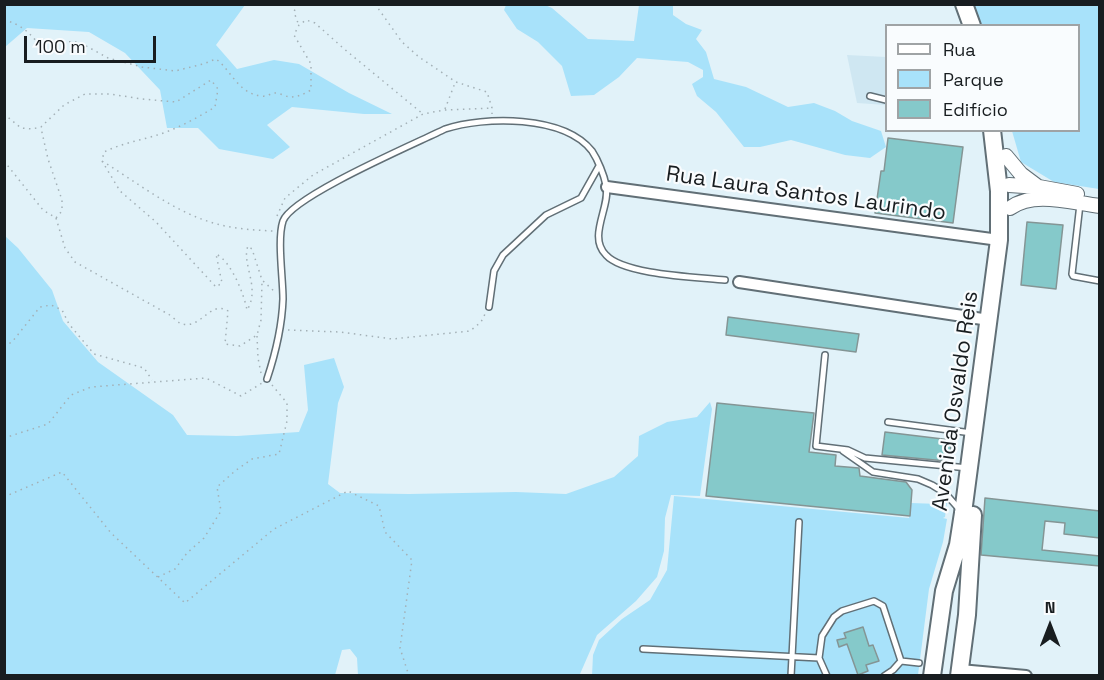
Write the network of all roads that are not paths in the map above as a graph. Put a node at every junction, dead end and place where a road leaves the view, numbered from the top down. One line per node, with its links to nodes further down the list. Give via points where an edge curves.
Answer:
1 (953, 4): 3 (main road)
2 (964, 4): 4 (main road)
3 (960, 24)
4 (971, 24)
5 (870, 96): 6 (lane)
6 (885, 100)
7 (992, 132): 13 (main road, Avenida Osvaldo Reis)
8 (1002, 132): 9 (main road, Avenida Osvaldo Reis)
9 (1006, 156): 12 (main road); 13 (main road, Avenida Osvaldo Reis)
10 (599, 166): 11 (lane); 22 (lane, via 581,198 546,215 503,255 494,271); 25 (lane, via 592,152 567,133 530,123 490,121 445,129 313,195 285,216 281,231 281,329)
11 (607, 187): 18 (street, Rua Laura Santos Laurindo); 19 (lane, via 598,237 606,255 626,267)
12 (1039, 187): 13 (main road); 14 (main road)
13 (1004, 188): 17 (main road, Avenida Osvaldo Reis); 18 (main road, Avenida Osvaldo Reis)
14 (1100, 197)
15 (1080, 204): 16 (main road); 17 (main road, via 1030,199); 20 (lane, via 1072,274)
16 (1100, 206)
17 (1010, 208): 33 (main road, Avenida Osvaldo Reis, via 972,526)
18 (999, 240): 23 (main road, Avenida Osvaldo Reis)
19 (724, 280)
20 (1100, 281)
21 (739, 282): 23 (street)
22 (489, 307)
23 (989, 320): 27 (main road, Avenida Osvaldo Reis)
24 (825, 355): 28 (lane, via 816,447 839,449)
25 (267, 379)
26 (888, 422): 27 (lane)
27 (974, 434): 29 (main road, Avenida Osvaldo Reis)
28 (859, 459): 29 (lane); 30 (lane, via 873,472 932,485)
29 (969, 468): 30 (main road, Avenida Osvaldo Reis)
30 (963, 513): 32 (main road, Avenida Osvaldo Reis)
31 (799, 522): 35 (lane)
32 (940, 613): 33 (main road, via 951,608); 43 (main road, Avenida Osvaldo Reis)
33 (967, 615): 39 (main road, Avenida Osvaldo Reis)
34 (643, 649): 35 (lane)
35 (792, 656): 36 (lane); 40 (lane)
36 (819, 658): 37 (lane, via 822,636 834,617 874,601 883,606); 41 (lane)
37 (901, 661): 38 (lane); 42 (lane)
38 (919, 663)
39 (959, 673): 44 (street)
40 (791, 675)
41 (827, 675)
42 (884, 675)
43 (932, 675)
44 (1026, 675)

